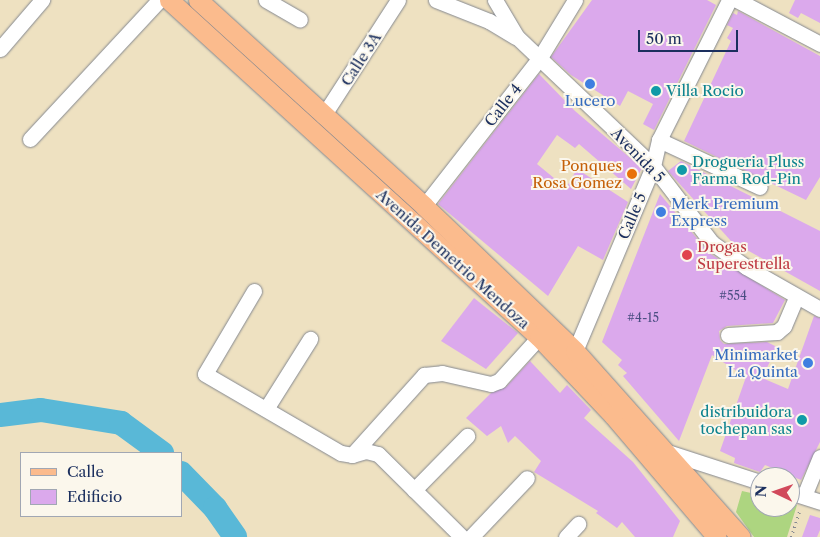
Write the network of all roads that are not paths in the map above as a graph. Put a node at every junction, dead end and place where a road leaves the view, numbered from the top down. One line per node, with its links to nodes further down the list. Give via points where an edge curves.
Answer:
1 (42, 0): 14 (street)
2 (268, 0): 11 (street)
3 (398, 0): 16 (street, Calle 3A)
4 (436, 0): 12 (street, via 489,21)
5 (495, 0): 12 (street, Avenida 5)
6 (576, 0): 15 (street, Calle 4)
7 (728, 0): 18 (street, Calle 5)
8 (737, 0): 13 (street)
9 (156, 2): 17 (street); 26 (main road, Avenida Demetrio Mendoza)
10 (205, 2): 16 (main road, Avenida Demetrio Mendoza)
11 (300, 20)
12 (517, 37): 15 (street, Avenida 5)
13 (820, 44)
14 (0, 49)
15 (539, 60): 19 (street, Avenida 5); 21 (street, Calle 4)
16 (323, 116): 21 (main road, Avenida Demetrio Mendoza)
17 (30, 139)
18 (658, 140): 19 (street, Calle 5); 20 (street)
19 (653, 166): 23 (street, Avenida 5, via 712,243); 28 (street, Calle 5)
20 (760, 187)
21 (424, 206): 28 (main road, Avenida Demetrio Mendoza)
22 (254, 291): 29 (street, via 205,374)
23 (796, 298): 24 (street, Avenida 5); 25 (street, via 784,326 777,332)
24 (820, 309)
25 (728, 335)
26 (539, 337): 32 (street, via 499,381 491,384 442,373 424,375); 44 (main road, Avenida Demetrio Mendoza, via 613,415)
27 (310, 339): 29 (street)
28 (575, 351): 31 (main road, Avenida Demetrio Mendoza)
29 (266, 409): 32 (street, via 341,453)
30 (467, 436): 37 (street)
31 (667, 452): 35 (street); 45 (main road, Avenida Demetrio Mendoza)
32 (352, 455): 37 (street, via 366,451 378,454)
33 (820, 457): 36 (street)
34 (527, 478): 42 (street)
35 (750, 479)
36 (800, 489)
37 (414, 490): 41 (street)
38 (800, 495): 39 (street)
39 (820, 502)
40 (578, 524): 43 (street)
41 (462, 537)
42 (471, 537)
43 (566, 537)
44 (717, 537)
45 (741, 537)

